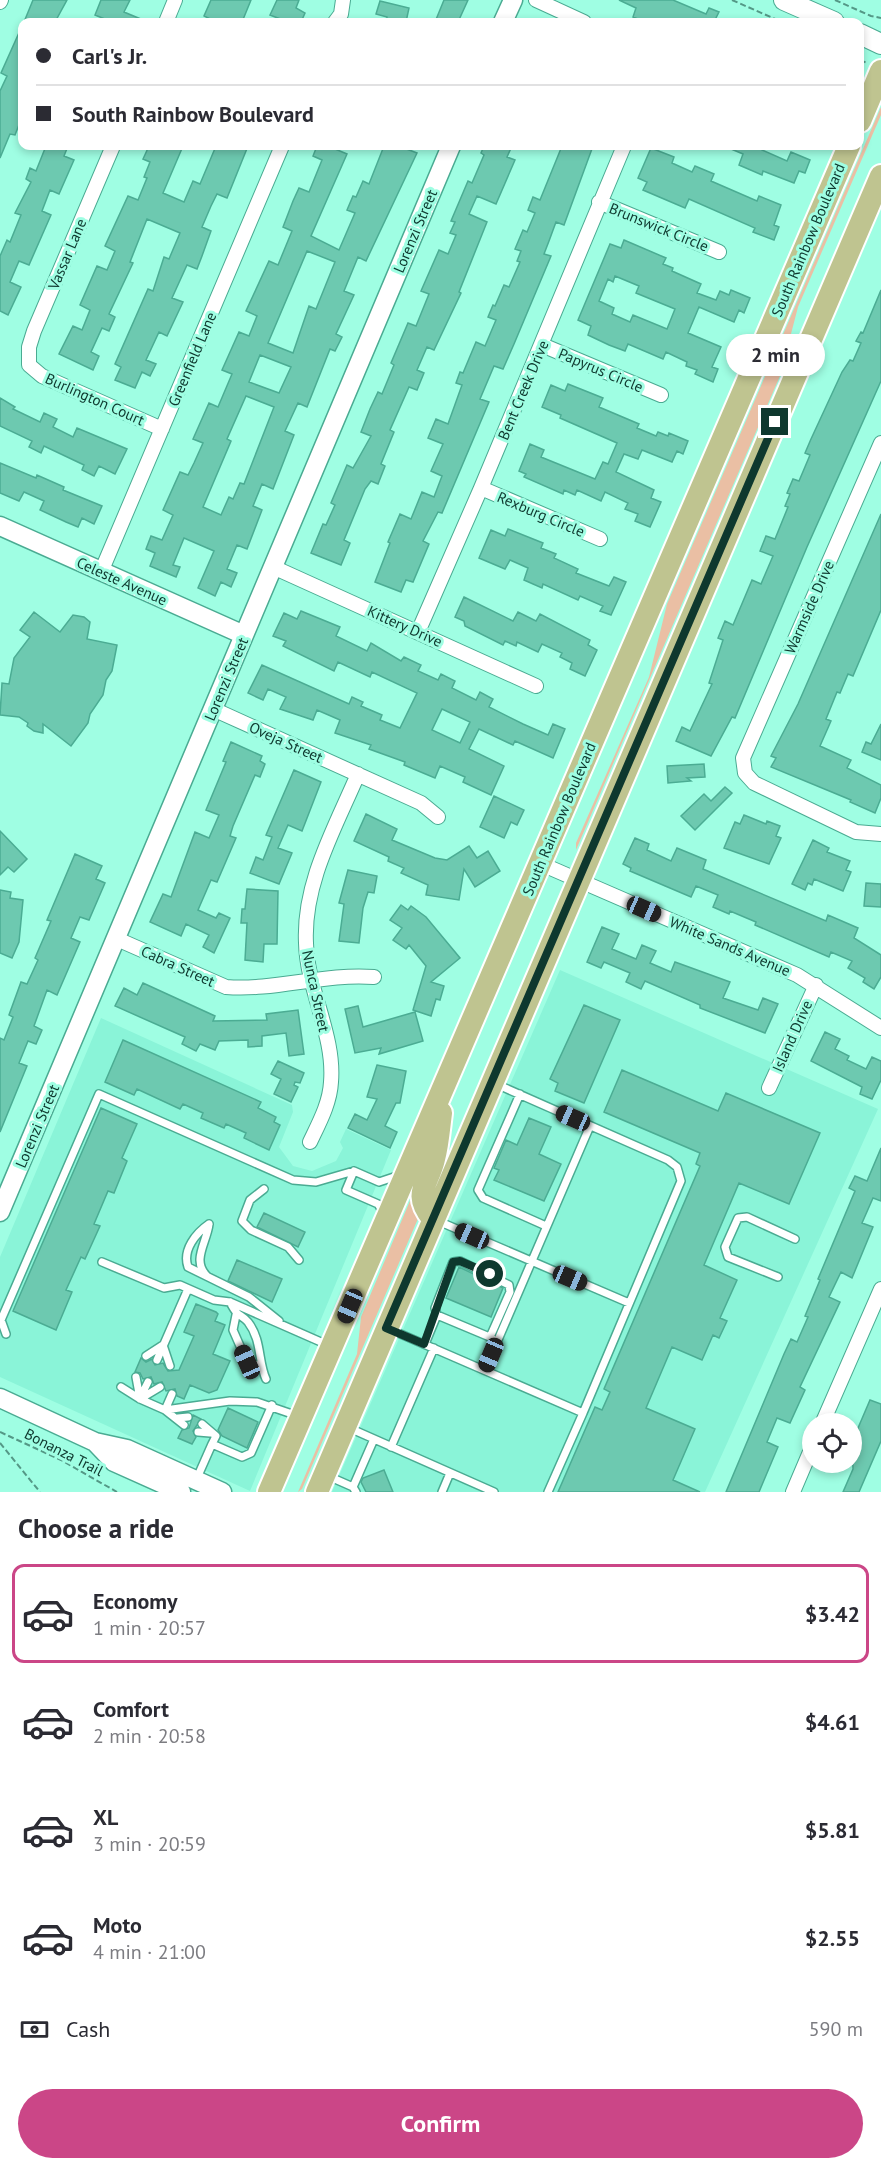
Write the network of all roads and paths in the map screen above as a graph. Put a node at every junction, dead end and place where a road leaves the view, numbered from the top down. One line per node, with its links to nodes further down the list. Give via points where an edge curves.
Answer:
1 (175, 0): 8 (street)
2 (343, 0): 9 (street)
3 (513, 0): 10 (street)
4 (536, 0): 11 (street)
5 (732, 0): 12 (path)
6 (784, 0): 13 (main road)
7 (835, 0): 14 (path)
8 (168, 18)
9 (338, 18)
10 (505, 18)
11 (575, 18)
12 (773, 18)
13 (825, 18)
14 (881, 18)
15 (864, 36): 16 (main road)
16 (881, 44)
17 (867, 64): 18 (main road)
18 (864, 88)
19 (111, 150): 28 (street, Vassar Lane, via 34,331)
20 (280, 150): 30 (street, Greenfield Lane)
21 (450, 150): 35 (street, Lorenzi Street)
22 (622, 150): 25 (street, Bent Creek Drive)
23 (847, 150): 44 (main road, South Rainbow Boulevard)
24 (881, 176): 45 (main road)
25 (599, 202): 26 (street, Brunswick Circle); 27 (street, Bent Creek Drive)
26 (719, 252)
27 (542, 345): 29 (street, Papyrus Circle); 32 (street, Bent Creek Drive)
28 (29, 365): 30 (street, Burlington Court, via 42,376)
29 (661, 395)
30 (162, 429): 36 (street, Greenfield Lane)
31 (881, 443): 43 (street, Warmside Drive, via 742,758 754,783 856,832)
32 (481, 488): 34 (street, Rexburg Circle); 37 (street, Bent Creek Drive)
33 (0, 526): 36 (street, Celeste Avenue)
34 (600, 539)
35 (273, 567): 37 (street, Kittery Drive); 38 (street, Lorenzi Street)
36 (101, 572): 38 (street, Celeste Avenue)
37 (418, 632): 39 (street, Kittery Drive)
38 (244, 635): 40 (street, Lorenzi Street)
39 (536, 686)
40 (213, 709): 41 (street, Oveja Street); 46 (street, Lorenzi Street)
41 (358, 774): 42 (street, Oveja Street, via 421,803); 48 (street, Nunca Street, via 308,899 306,944)
42 (438, 817)
43 (881, 834)
44 (539, 863): 45 (street, White Sands Avenue); 52 (main road, South Rainbow Boulevard)
45 (579, 880): 49 (street, White Sands Avenue); 51 (main road)
46 (117, 939): 48 (street, Cabra Street, via 226,987 245,989); 60 (street, Lorenzi Street)
47 (374, 977): 48 (street, Cabra Street)
48 (312, 980): 56 (street, Nunca Street, via 330,1057 331,1083 326,1106)
49 (816, 985): 50 (street, White Sands Avenue); 53 (street, Island Drive)
50 (881, 1028)
51 (492, 1082): 54 (lane); 62 (main road)
52 (446, 1083): 58 (main road, South Rainbow Boulevard); 62 (main road, via 434,1161 422,1190 425,1209)
53 (769, 1088)
54 (520, 1095): 55 (lane); 63 (lane, via 478,1190 483,1198)
55 (590, 1126): 63 (lane); 75 (lane, via 668,1160 677,1167 681,1181)
56 (310, 1142)
57 (354, 1171): 58 (lane, via 379,1182); 61 (lane, via 346,1190 378,1204); 81 (lane, via 316,1182 293,1180 99,1094 1,1320)
58 (408, 1172): 61 (main road, South Rainbow Boulevard)
59 (264, 1189): 65 (lane, via 250,1200 242,1221 251,1230 288,1247)
60 (0, 1212)
61 (387, 1219): 85 (main road, South Rainbow Boulevard)
62 (433, 1219): 67 (lane); 80 (main road)
63 (546, 1226): 67 (lane)
64 (795, 1239): 68 (lane, via 747,1216 738,1218 725,1247 728,1257)
65 (299, 1260)
66 (102, 1262): 70 (lane, via 164,1288)
67 (530, 1262): 74 (lane); 75 (lane)
68 (778, 1277)
69 (212, 1281): 69 (lane, via 199,1267 198,1260 209,1224 197,1233 186,1261 188,1267); 79 (lane, via 249,1297)
70 (188, 1288): 72 (lane); 84 (lane)
71 (881, 1289): 103 (street)
72 (214, 1300): 73 (lane); 76 (lane)
73 (230, 1302): 77 (lane); 79 (lane)
74 (509, 1302): 78 (lane, via 507,1282 456,1261 435,1308); 82 (lane)
75 (629, 1304): 102 (lane)
76 (210, 1309)
77 (236, 1315): 90 (lane, via 248,1322 263,1356); 90 (lane, via 233,1330 247,1362)
78 (437, 1315): 82 (lane); 83 (lane)
79 (288, 1328): 85 (lane)
80 (386, 1328): 83 (lane); 109 (main road)
81 (6, 1334)
82 (494, 1339): 91 (lane)
83 (424, 1344): 86 (lane)
84 (163, 1345): 87 (lane); 88 (lane); 89 (lane)
85 (332, 1347): 105 (main road, South Rainbow Boulevard)
86 (434, 1348): 91 (lane); 117 (lane)
87 (146, 1356)
88 (157, 1360)
89 (170, 1366)
90 (260, 1366): 93 (lane)
91 (484, 1370): 102 (lane)
92 (136, 1377): 99 (lane)
93 (266, 1379)
94 (147, 1382): 99 (lane)
95 (121, 1387): 99 (lane)
96 (160, 1387): 99 (lane)
97 (172, 1394): 101 (lane)
98 (0, 1398): 114 (street)
99 (140, 1399): 101 (lane)
100 (272, 1405): 101 (lane, via 230,1401); 105 (lane); 116 (lane, via 251,1453 242,1457)
101 (165, 1410): 106 (lane)
102 (583, 1413): 130 (lane)
103 (827, 1413)
104 (188, 1417): 106 (lane)
105 (301, 1417): 127 (main road, South Rainbow Boulevard)
106 (178, 1418): 108 (lane)
107 (202, 1424): 112 (lane)
108 (184, 1425)
109 (344, 1426): 113 (lane); 121 (main road)
110 (0, 1432): 124 (path, Bonanza Trail)
111 (198, 1432): 112 (lane)
112 (210, 1433): 116 (lane, via 216,1436)
113 (374, 1439): 117 (lane); 122 (lane)
114 (95, 1442): 120 (street, via 127,1449); 125 (street, via 114,1462)
115 (0, 1443): 123 (path)
116 (212, 1444): 120 (lane)
117 (391, 1447): 119 (lane)
118 (802, 1470): 131 (street)
119 (450, 1473): 128 (lane); 129 (lane)
120 (196, 1480): 126 (street)
121 (321, 1483): 122 (lane)
122 (355, 1489)
123 (40, 1492)
124 (117, 1492)
125 (181, 1492)
126 (222, 1492)
127 (269, 1492)
128 (442, 1492)
129 (494, 1492)
130 (548, 1492)
131 (792, 1492)

